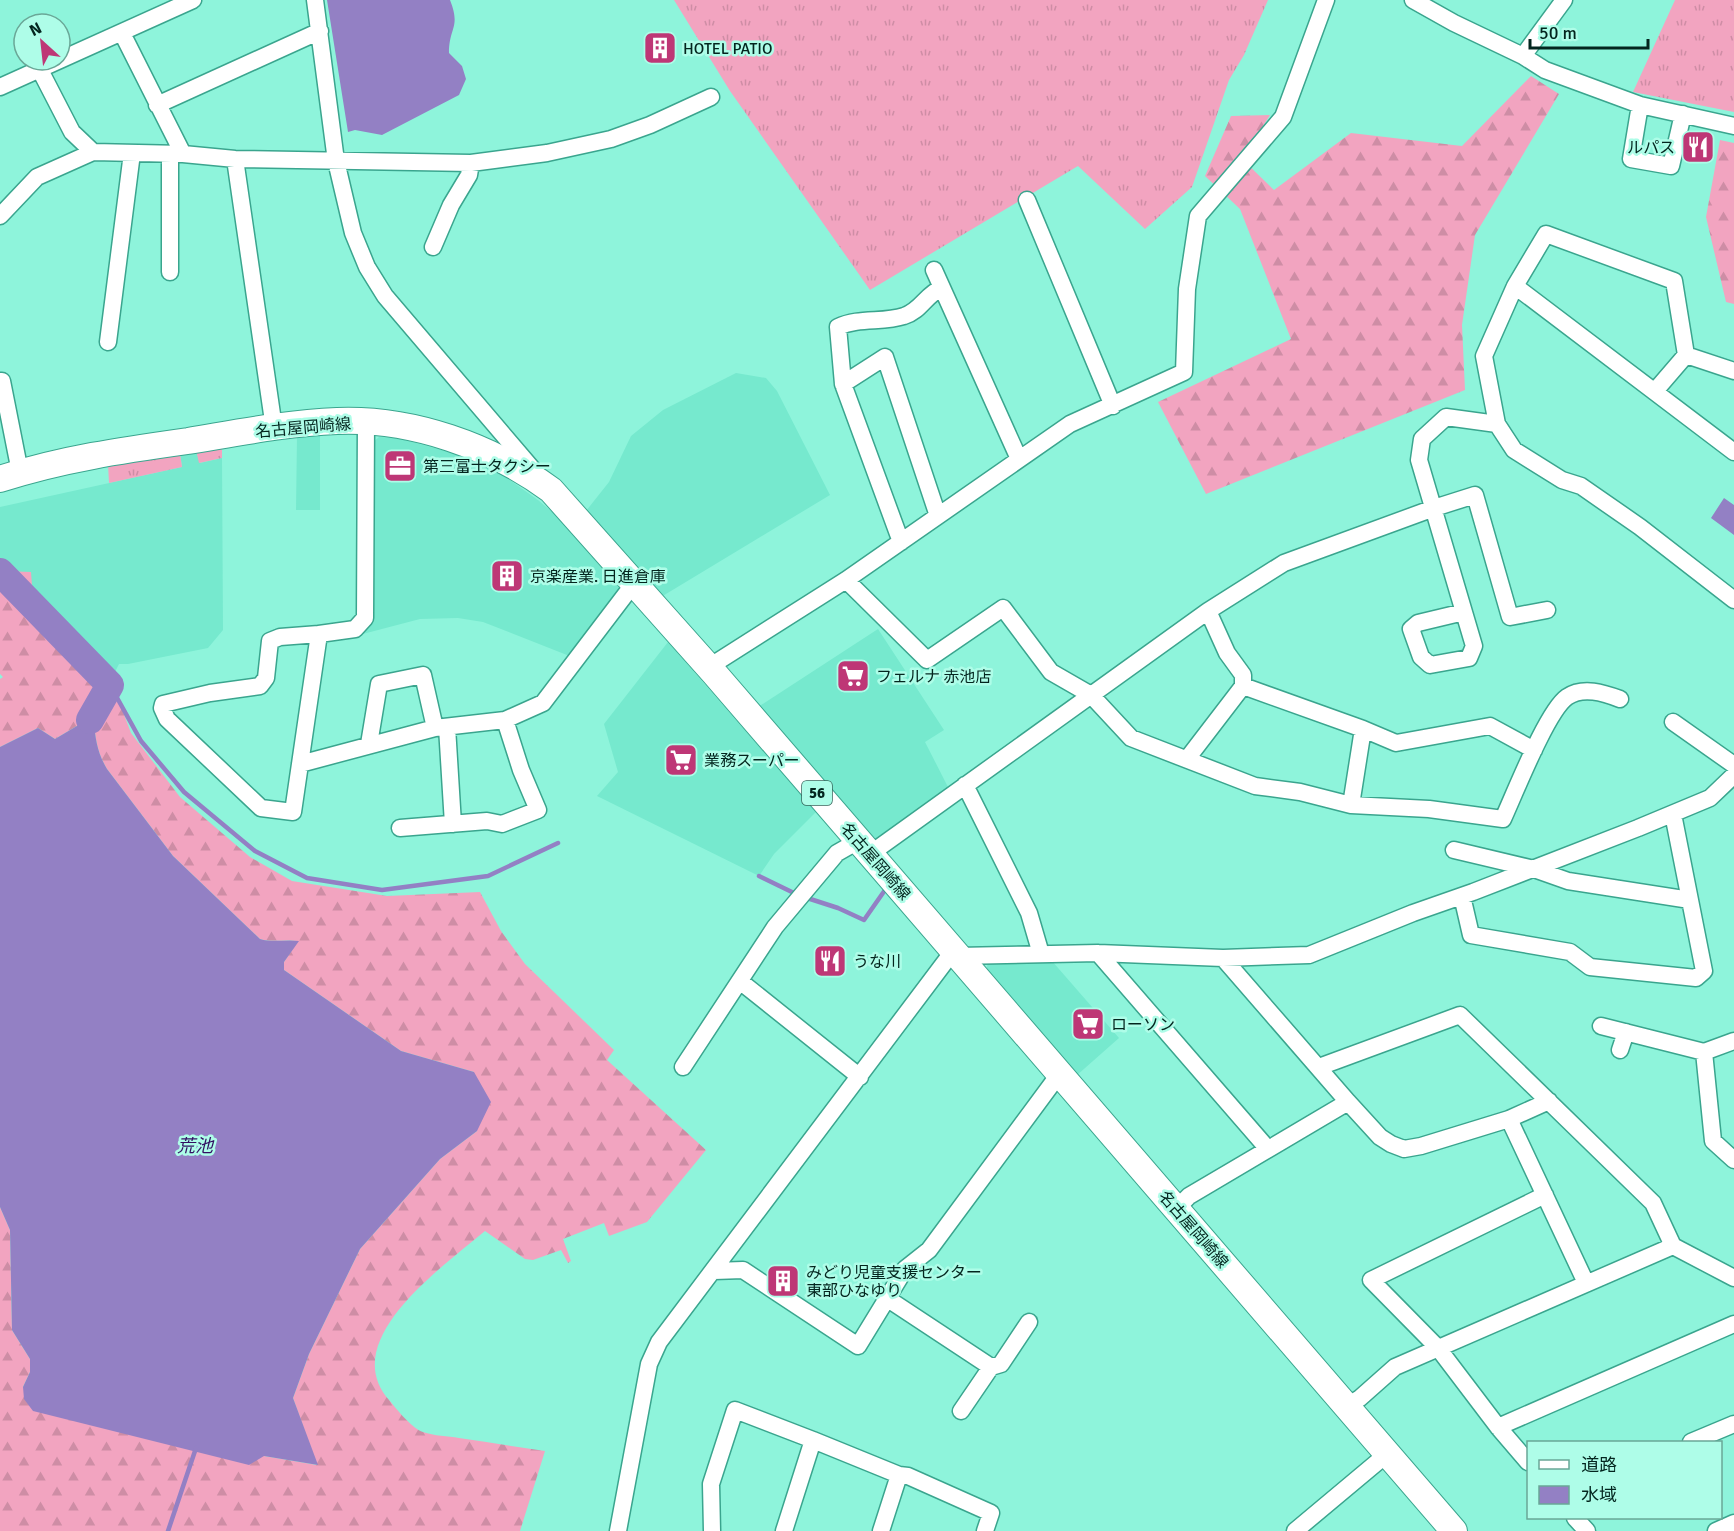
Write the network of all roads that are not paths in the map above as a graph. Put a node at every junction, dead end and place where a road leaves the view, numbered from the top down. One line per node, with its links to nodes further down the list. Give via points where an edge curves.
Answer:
1 (193, 0): 7 (street)
2 (315, 0): 6 (street)
3 (1326, 0): 37 (street, via 1283,117 1198,216 1187,289 1184,372)
4 (1413, 0): 9 (street)
5 (1564, 0): 9 (street)
6 (320, 31): 14 (street); 22 (street)
7 (122, 33): 8 (street); 14 (street)
8 (72, 55)
9 (1523, 56): 15 (street, via 1545,70)
10 (33, 72): 12 (street)
11 (42, 72): 18 (street, via 72,132)
12 (0, 87)
13 (711, 97): 23 (street, via 611,139)
14 (157, 105): 20 (street)
15 (1641, 105): 16 (street); 16 (street, via 1631,159 1671,166)
16 (1683, 114): 17 (street)
17 (1734, 126)
18 (93, 152): 19 (street); 25 (street, via 37,177)
19 (132, 153): 20 (street); 31 (street)
20 (176, 154): 21 (street); 28 (street)
21 (235, 159): 22 (street); 40 (street)
22 (336, 161): 23 (street); 44 (street, via 358,248 385,296)
23 (471, 163): 26 (street, via 469,175)
24 (1027, 200): 37 (street)
25 (0, 216)
26 (432, 247)
27 (934, 270): 30 (street)
28 (170, 273)
29 (1515, 286): 32 (street, via 1546,234 1674,281); 36 (street); 39 (street, via 1484,356)
30 (942, 288): 35 (street, via 932,291 913,313 901,318 848,322 838,327); 42 (street)
31 (108, 342)
32 (1686, 355): 33 (street); 36 (street)
33 (1734, 371)
34 (0, 381): 43 (street)
35 (843, 384): 46 (street, via 885,357); 47 (street)
36 (1655, 391): 41 (street)
37 (1113, 406): 42 (street, via 1070,424)
38 (366, 422): 40 (main road, 名古屋岡崎線 / 56); 44 (main road, 名古屋岡崎線 / 56, via 457,440 502,459); 54 (street, via 365,618 355,629)
39 (1497, 424): 45 (street, via 1446,417 1422,440 1419,460); 50 (street, via 1514,450 1562,480 1581,486)
40 (274, 428): 43 (main road, 名古屋岡崎線 / 56, via 63,461)
41 (1734, 452)
42 (1019, 459): 46 (street)
43 (10, 476)
44 (551, 490): 49 (main road, 名古屋岡崎線 / 56)
45 (1434, 508): 51 (street, via 1475,495 1510,616); 52 (street, via 1284,563); 53 (street)
46 (938, 516): 47 (street)
47 (901, 542): 48 (street)
48 (846, 580): 55 (street); 57 (street, via 927,660 1004,608 1051,672)
49 (635, 582): 55 (main road, 名古屋岡崎線 / 56); 59 (street, via 543,703)
50 (1734, 600)
51 (1547, 610)
52 (1208, 611): 56 (street, via 1227,653 1244,675); 57 (street)
53 (1464, 612)
54 (319, 634): 66 (street); 66 (street, via 270,641 266,678 260,686 210,693 162,708 167,719 261,808 293,812)
55 (709, 667): 74 (main road, 名古屋岡崎線 / 56)
56 (1243, 686): 62 (street); 65 (street)
57 (1091, 695): 65 (street, via 1131,738); 69 (street)
58 (1620, 699): 64 (street, via 1602,692 1581,691 1567,697)
59 (505, 720): 61 (street); 72 (street, via 538,810 501,824)
60 (1673, 722): 67 (street)
61 (441, 727): 63 (street); 63 (street, via 423,675 379,684); 72 (street)
62 (1364, 729): 64 (street, via 1396,743 1490,726); 70 (street)
63 (369, 744): 66 (street)
64 (1534, 750): 70 (street, via 1503,819 1429,809)
65 (1187, 759): 70 (street, via 1255,786 1300,792)
66 (300, 764)
67 (1734, 765)
68 (1732, 782): 71 (street, via 1710,798)
69 (965, 784): 74 (street); 81 (street, via 1029,913)
70 (1351, 806)
71 (1673, 814): 76 (street); 78 (street)
72 (453, 824): 73 (street)
73 (400, 828)
74 (864, 848): 79 (main road, 名古屋岡崎線 / 56); 83 (street, via 837,852 775,927)
75 (1454, 850): 76 (street)
76 (1534, 868): 77 (street); 78 (street, via 1568,881)
77 (1462, 896): 78 (street, via 1471,935 1570,952 1590,967 1696,978 1704,971); 82 (street, via 1309,955)
78 (1690, 900)
79 (956, 953): 81 (street); 91 (main road, 名古屋岡崎線 / 56); 92 (street)
80 (1098, 953): 81 (street); 82 (street); 96 (street)
81 (1041, 954)
82 (1223, 958): 90 (street)
83 (741, 982): 89 (street); 92 (street)
84 (1601, 1026): 85 (street)
85 (1626, 1032): 87 (street); 88 (street)
86 (1734, 1041): 88 (street)
87 (1620, 1050)
88 (1704, 1052): 97 (street, via 1713,1141)
89 (683, 1067)
90 (1319, 1067): 93 (street, via 1460,1015); 94 (street)
91 (1060, 1073): 99 (main road, 名古屋岡崎線 / 56); 104 (street, via 929,1250 905,1269)
92 (860, 1077): 101 (street)
93 (1549, 1101): 95 (street); 100 (street, via 1653,1203)
94 (1348, 1102): 95 (street, via 1380,1137 1404,1149); 96 (street)
95 (1509, 1119): 98 (street)
96 (1268, 1149): 99 (street, via 1189,1196)
97 (1734, 1160)
98 (1545, 1195): 103 (street); 107 (street, via 1371,1280)
99 (1177, 1208): 109 (main road, 名古屋岡崎線 / 56)
100 (1673, 1246): 102 (street); 103 (street)
101 (714, 1271): 104 (street, via 743,1270 858,1346); 120 (street, via 652,1354)
102 (1734, 1278)
103 (1586, 1283): 107 (street)
104 (888, 1299): 108 (street)
105 (1029, 1322): 108 (street, via 1001,1365)
106 (1734, 1324): 112 (street)
107 (1438, 1348): 109 (street, via 1395,1367); 112 (street)
108 (991, 1367): 110 (street)
109 (1346, 1407): 115 (main road, 名古屋岡崎線 / 56)
110 (961, 1411)
111 (1734, 1424): 114 (street)
112 (1498, 1427): 116 (street)
113 (813, 1440): 117 (street); 121 (street, via 735,1410 711,1484); 122 (street)
114 (1696, 1441)
115 (1387, 1455): 125 (street); 126 (main road, 名古屋岡崎線 / 56)
116 (1527, 1461)
117 (899, 1475): 123 (street); 124 (street, via 991,1513)
118 (1576, 1519): 127 (street)
119 (1734, 1523): 128 (street)
120 (618, 1531)
121 (712, 1531)
122 (784, 1531)
123 (881, 1531)
124 (985, 1531)
125 (1295, 1531)
126 (1454, 1531)
127 (1587, 1531)
128 (1716, 1531)

